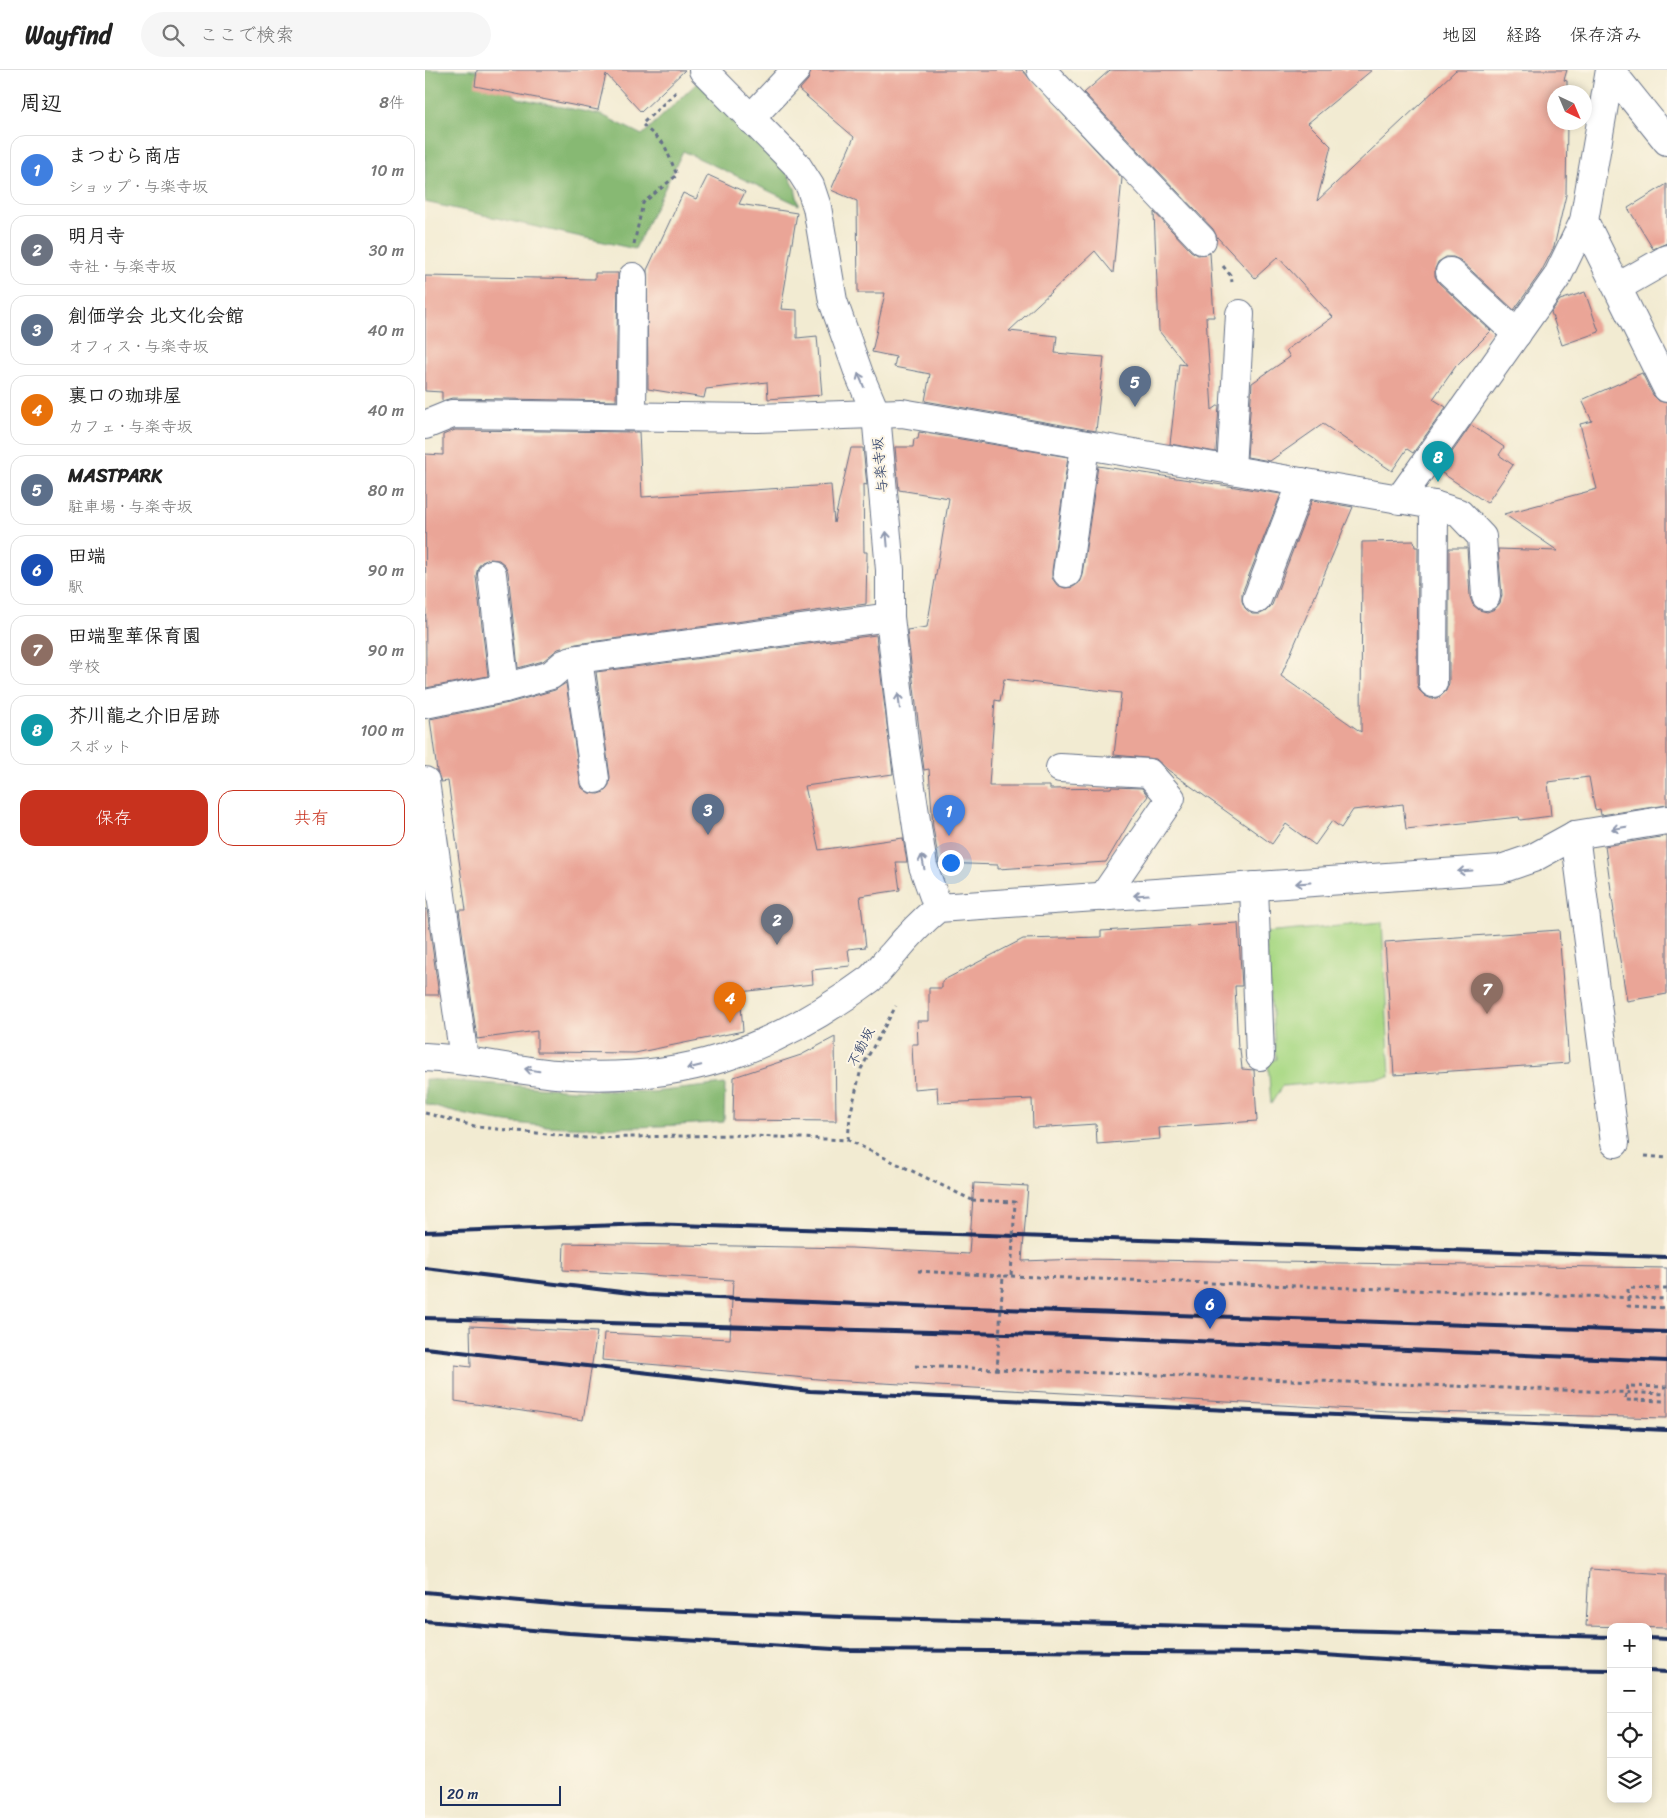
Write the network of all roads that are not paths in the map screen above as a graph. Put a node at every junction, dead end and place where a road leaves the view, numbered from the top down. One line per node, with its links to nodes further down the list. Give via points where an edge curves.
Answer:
1 (703, 70): 4 (street, 与楽寺坂)
2 (796, 70): 4 (street)
3 (1041, 70): 7 (street)
4 (750, 119): 15 (street, 与楽寺坂, one-way to 4, via 833,301 817,207 810,186 797,164)
5 (1667, 141): 6 (street, via 1610,70)
6 (1584, 221): 11 (street); 13 (street, via 1557,277)
7 (1202, 240)
8 (1667, 259): 11 (street)
9 (1450, 272): 13 (street)
10 (633, 277): 16 (street)
11 (1618, 287): 14 (street)
12 (1240, 314): 19 (street)
13 (1517, 334): 21 (street)
14 (1667, 388)
15 (876, 414): 16 (street, via 757,418); 18 (street, via 902,413); 27 (street, 与楽寺坂, one-way to 15)
16 (632, 416): 17 (street, via 452,414)
17 (425, 425)
18 (1085, 446): 19 (street); 23 (street)
19 (1231, 469): 20 (street)
20 (1302, 482): 21 (street); 26 (street)
21 (1399, 500): 22 (street)
22 (1434, 505): 25 (street, via 1459,513 1482,537); 29 (street)
23 (1067, 573)
24 (492, 574): 30 (street)
25 (1487, 596)
26 (1257, 599)
27 (891, 617): 28 (street); 39 (street, 与楽寺坂, one-way to 27, via 923,866 904,742)
28 (579, 659): 30 (street, via 563,664 551,675); 33 (street)
29 (1433, 682)
30 (505, 688): 31 (street)
31 (425, 704)
32 (1060, 768): 38 (street, via 1149,773 1171,798)
33 (595, 779)
34 (425, 781): 42 (street)
35 (1667, 820): 36 (street, one-way to 36)
36 (1575, 835): 37 (street, one-way to 37, via 1533,858 1501,869); 43 (street)
37 (1254, 886): 38 (street, one-way to 38); 40 (street)
38 (1103, 897): 39 (street)
39 (938, 908): 42 (street, one-way to 42, via 920,922 872,977 825,1011 741,1054 691,1068 648,1075 556,1074)
40 (1260, 1056)
41 (425, 1057): 42 (street)
42 (464, 1059)
43 (1615, 1143)

